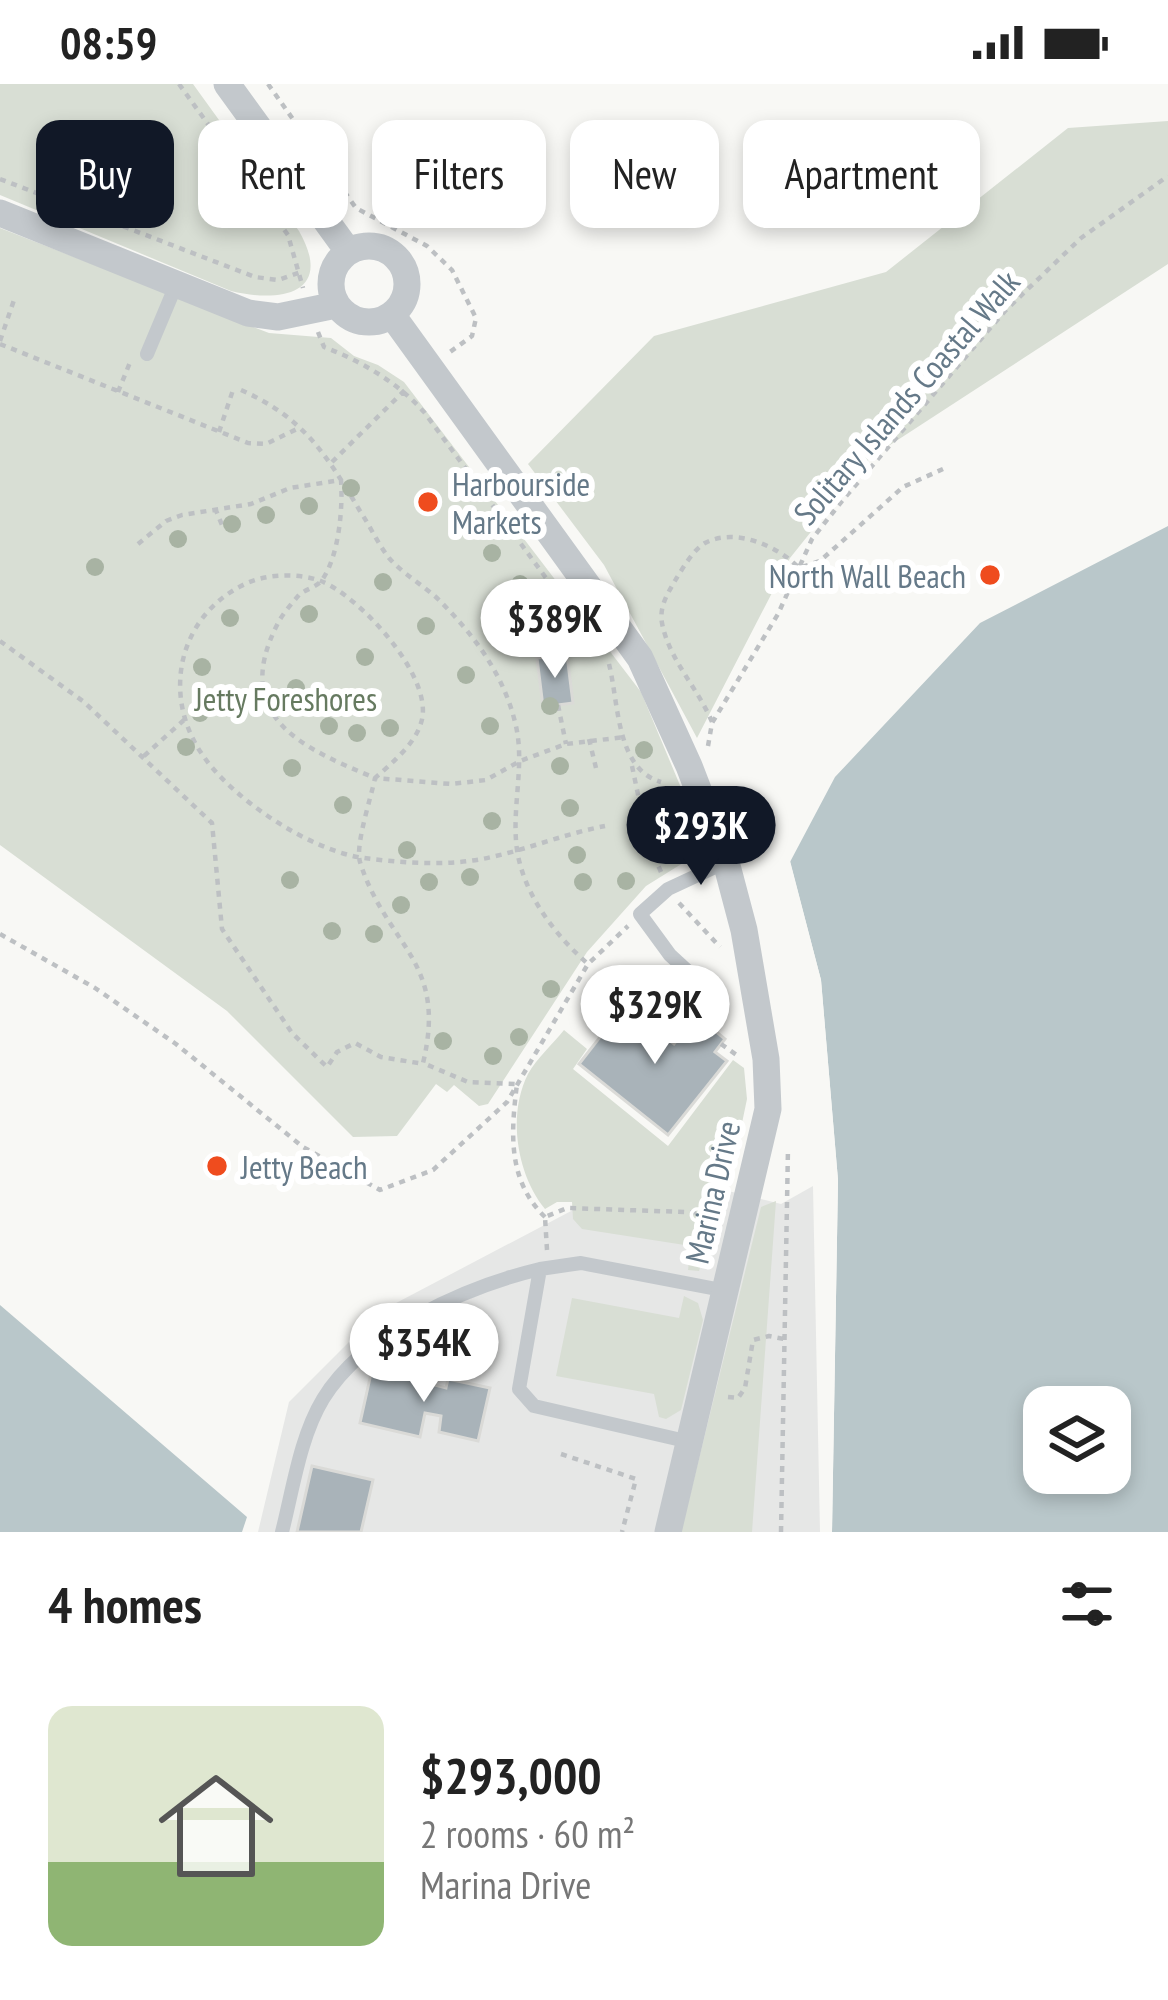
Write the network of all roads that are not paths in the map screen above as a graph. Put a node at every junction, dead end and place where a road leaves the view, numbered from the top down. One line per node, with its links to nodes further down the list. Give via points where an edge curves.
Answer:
1 (227, 84): 3 (street)
2 (0, 213): 4 (street)
3 (348, 251): 5 (street, via 330,281); 6 (street, via 374,246 397,257 407,281)
4 (176, 284): 5 (street, via 248,313 307,314); 7 (lane)
5 (336, 305): 6 (street, via 368,323)
6 (392, 315): 8 (street, Marina Drive, via 640,658)
7 (141, 352)
8 (726, 862): 9 (lane, via 668,890 640,914); 11 (street, Marina Drive, via 766,1059 768,1109)
9 (708, 990)
10 (540, 1269): 11 (lane, via 581,1264); 12 (lane, via 518,1389 534,1406); 13 (lane, via 387,1332 351,1362 309,1429)
11 (727, 1291): 12 (street, Marina Drive)
12 (691, 1442): 14 (street, Marina Drive)
13 (282, 1532)
14 (668, 1532)

